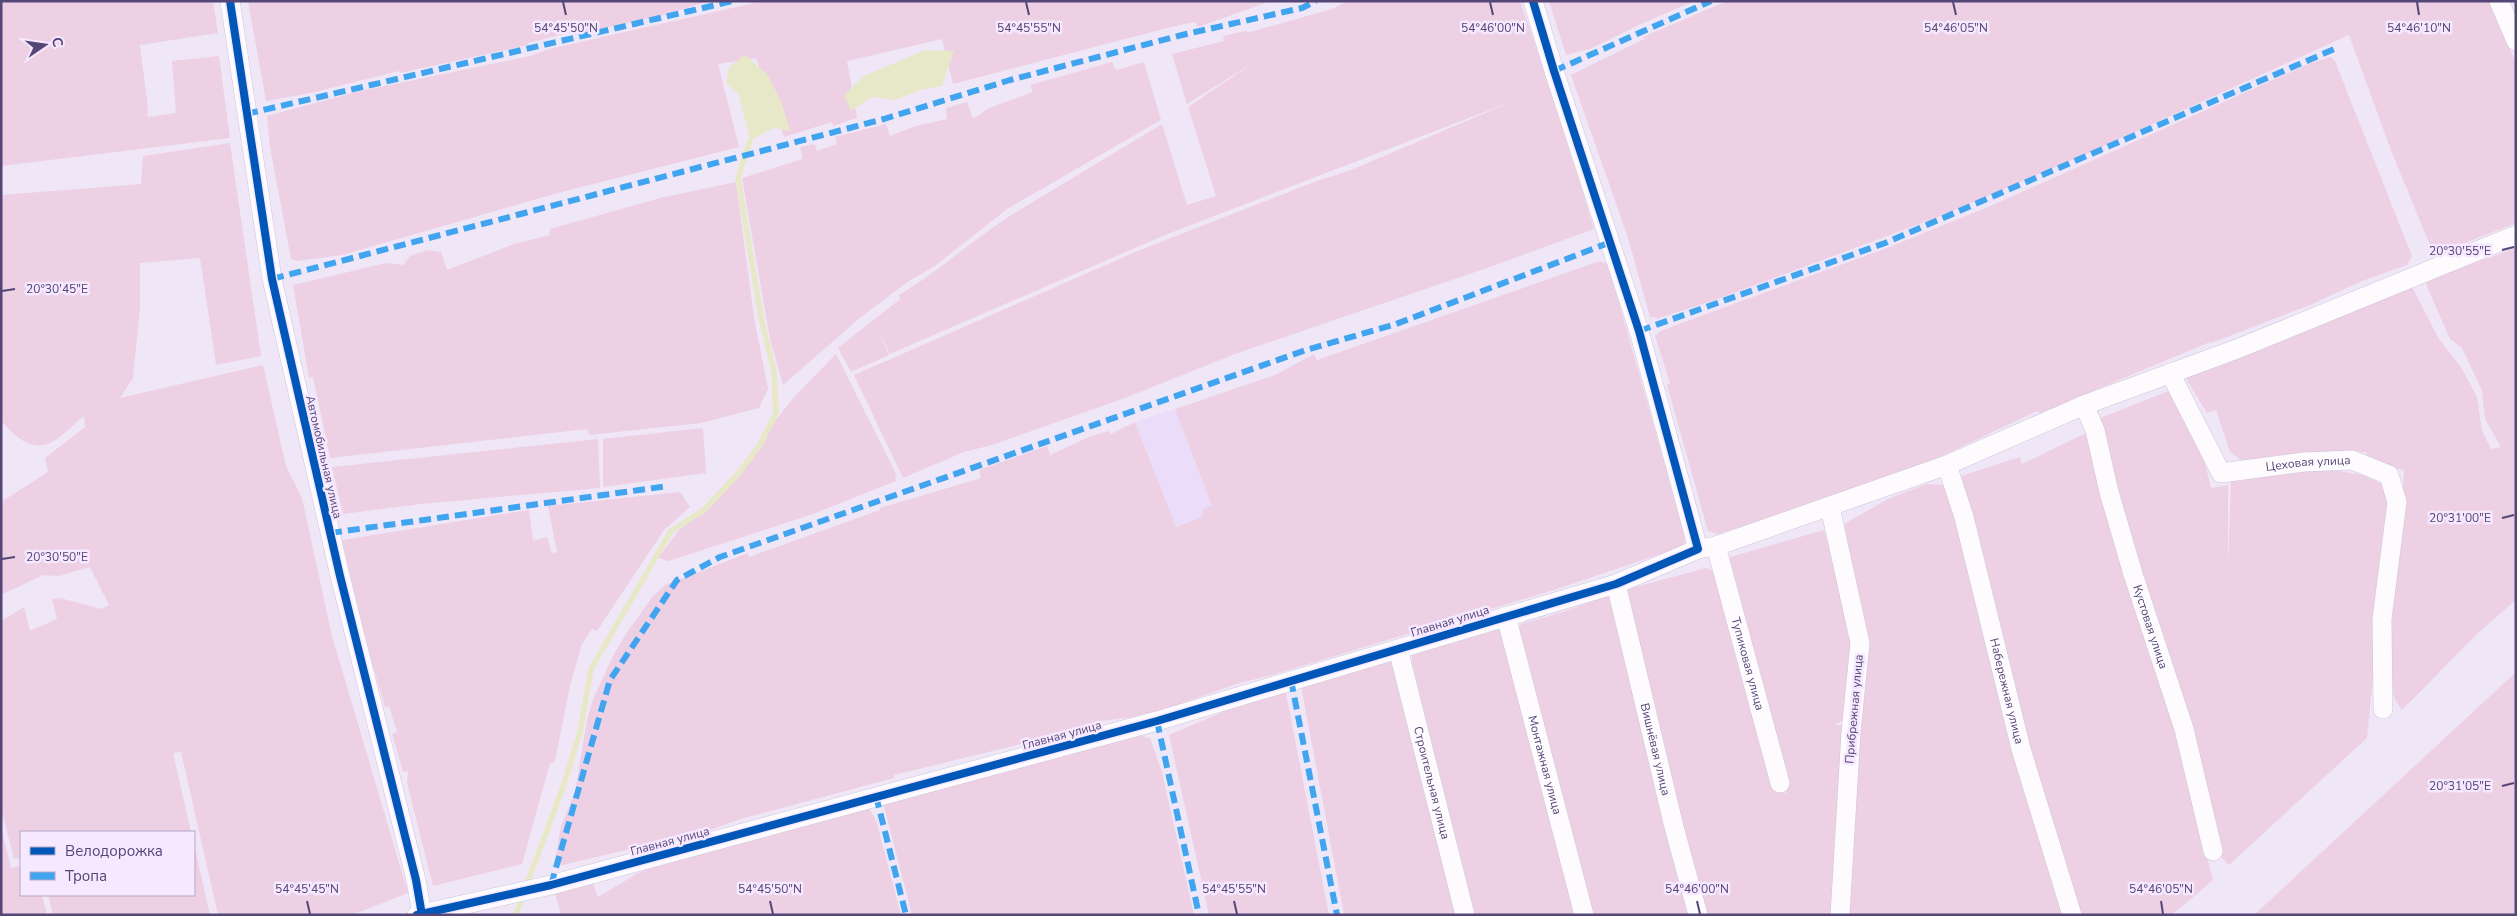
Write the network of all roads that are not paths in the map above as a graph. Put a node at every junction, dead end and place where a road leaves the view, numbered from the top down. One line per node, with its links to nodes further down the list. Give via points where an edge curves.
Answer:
1 (230, 1): 17 (street, Автомобильная улица, via 272,279 308,442 416,880)
2 (1533, 1): 10 (street, Тупиковая улица)
3 (2499, 1): 4 (street)
4 (2516, 42)
5 (2516, 235): 6 (street, Главная улица, via 2237,349)
6 (2170, 373): 7 (street, Главная улица); 14 (street, Цеховая улица, via 2221,473 2304,462 2352,460 2389,475 2397,502 2382,619)
7 (2084, 405): 8 (street, Главная улица); 16 (street, Кустовая улица, via 2095,430 2133,574 2184,729)
8 (1947, 465): 9 (street, Главная улица); 22 (street, Набережная улица, via 1964,517 2021,749)
9 (1830, 507): 10 (street, Главная улица); 21 (street, Прибрежная улица, via 1860,643)
10 (1707, 547): 11 (street, Главная улица); 15 (street, Тупиковая улица)
11 (1616, 584): 12 (street, Главная улица); 20 (street, Вишнёвая улица)
12 (1506, 616): 13 (street, Главная улица); 19 (street, Монтажная улица)
13 (1398, 649): 17 (street, Главная улица, via 1157,721 551,885); 18 (street, Строительная улица)
14 (2383, 708)
15 (1780, 783)
16 (2213, 851)
17 (420, 914)
18 (1465, 915)
19 (1584, 915)
20 (1698, 915)
21 (1840, 915)
22 (2072, 915)

